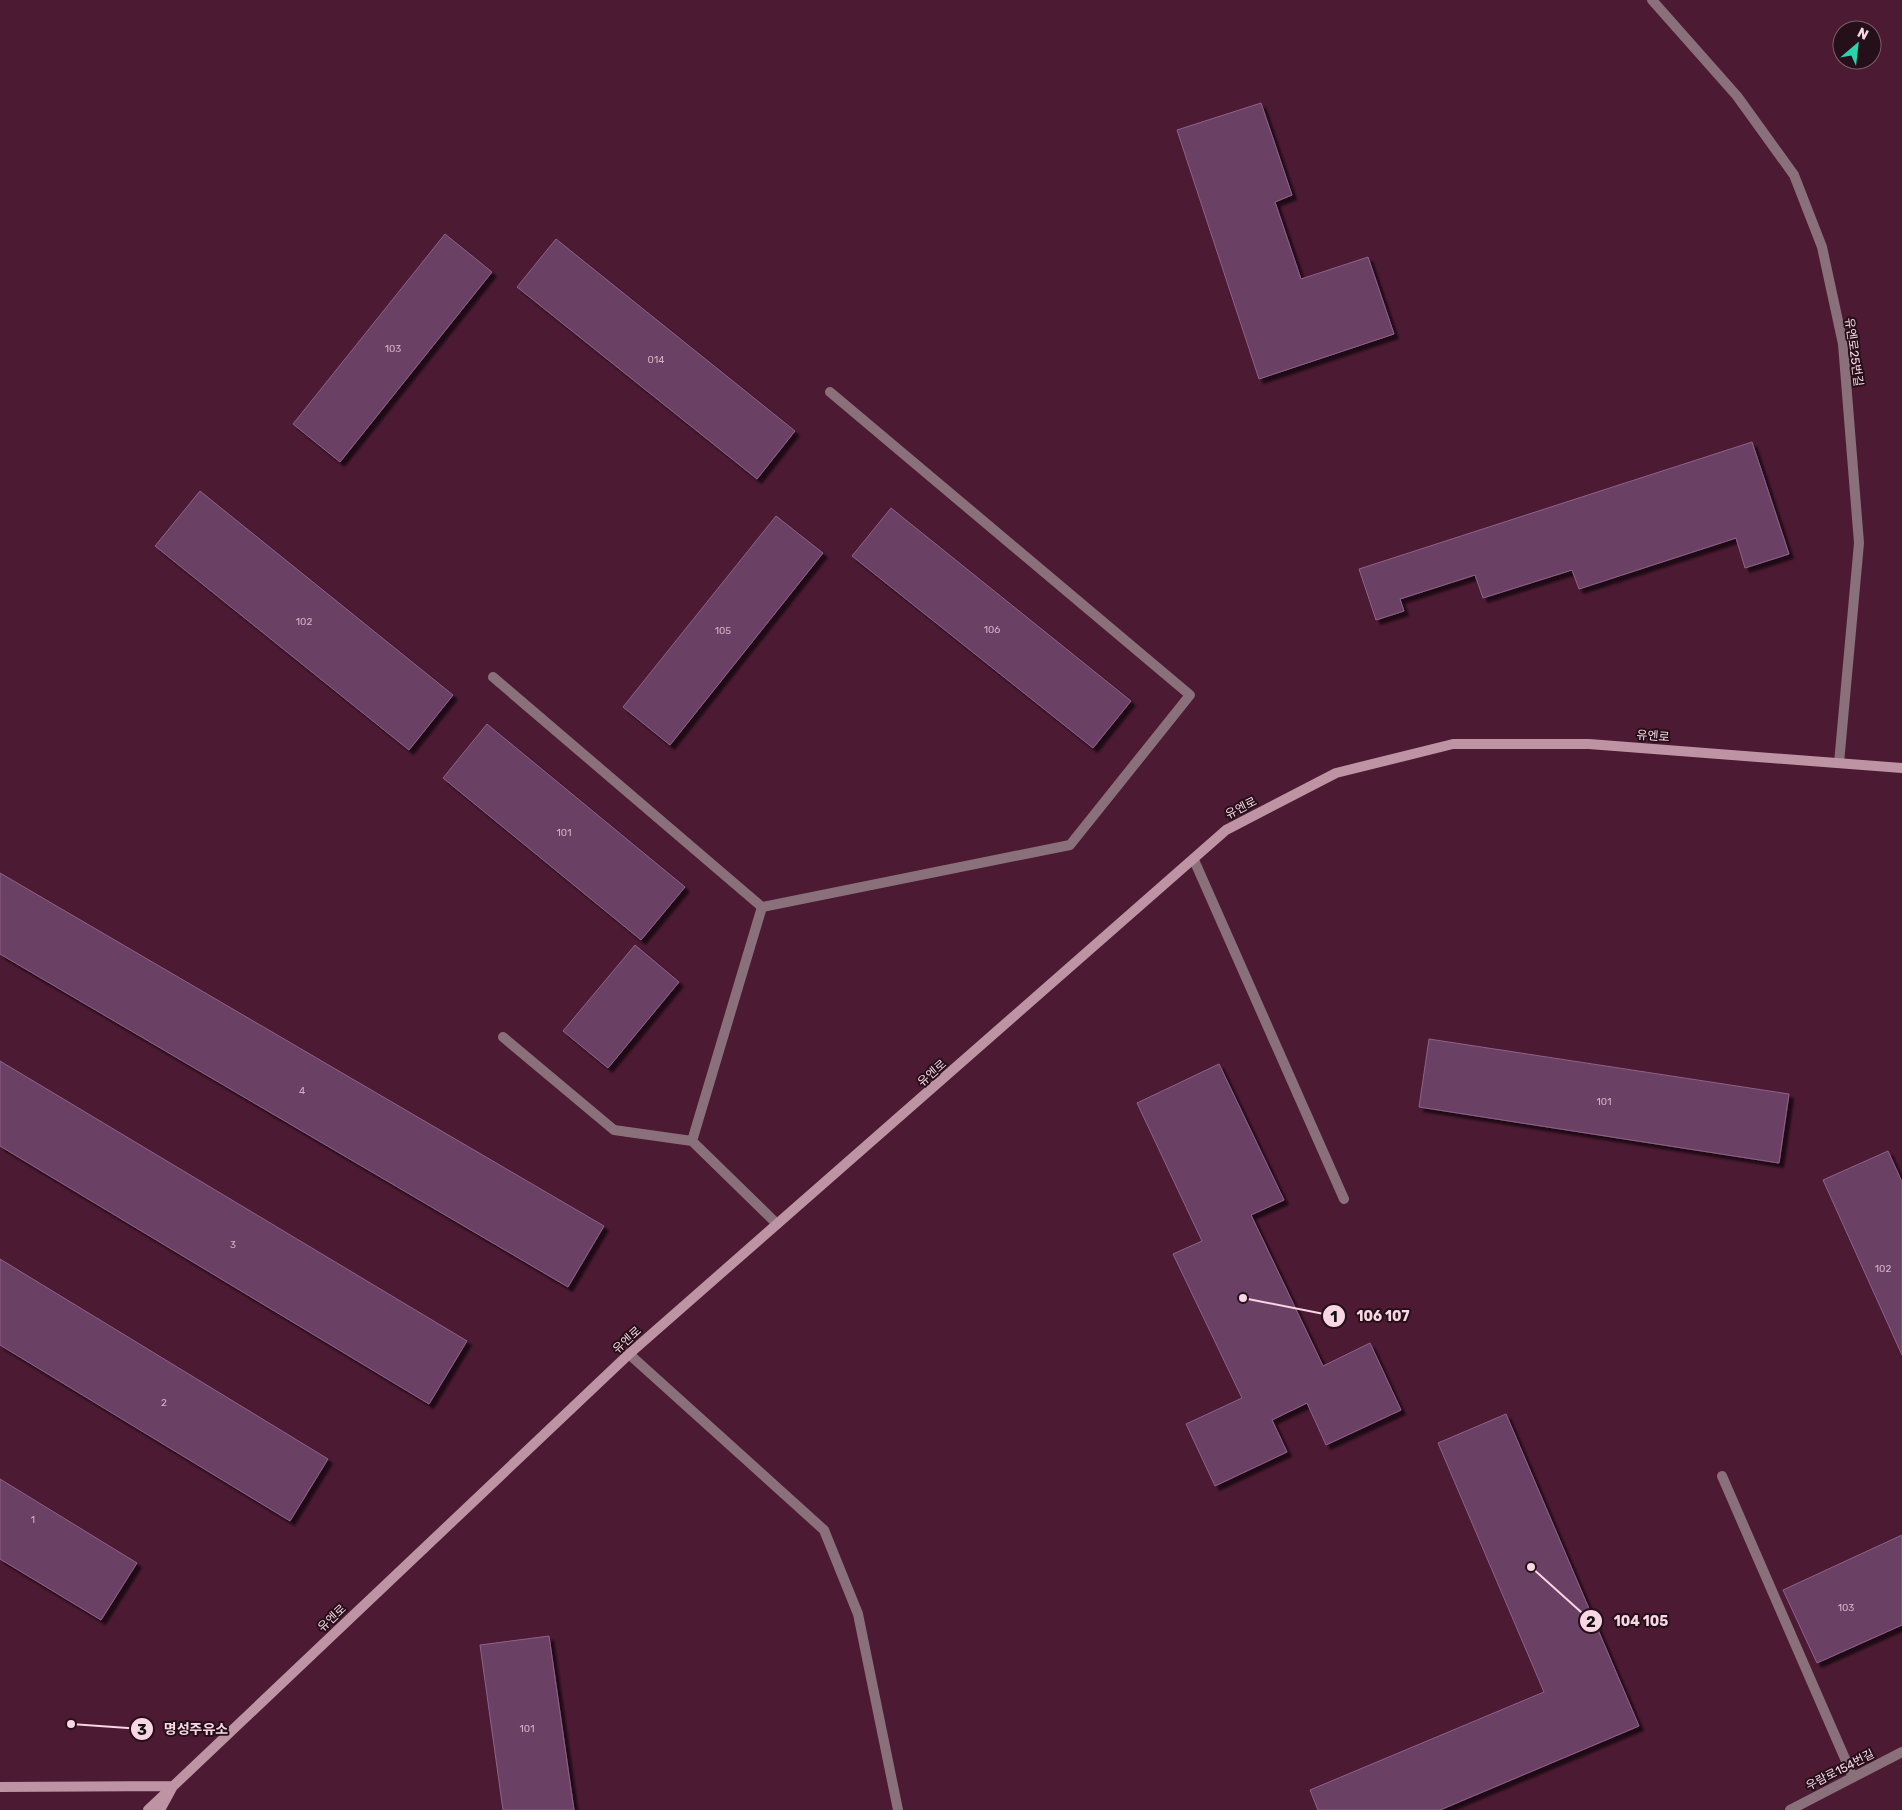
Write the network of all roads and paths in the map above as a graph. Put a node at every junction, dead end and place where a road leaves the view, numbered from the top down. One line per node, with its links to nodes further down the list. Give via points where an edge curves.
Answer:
1 (1652, 0): 4 (street, 유엔로25번길, via 1737,96 1794,175 1822,247 1843,344 1859,543)
2 (830, 392): 7 (street, via 1190,695 1070,845)
3 (493, 677): 7 (street)
4 (1839, 763): 5 (main road, 유엔로); 6 (main road, 유엔로, via 1589,744 1453,744 1336,773 1226,830)
5 (1902, 768)
6 (1194, 860): 10 (street); 11 (main road, 유엔로)
7 (762, 907): 9 (street)
8 (503, 1037): 9 (street, via 614,1130)
9 (692, 1141): 11 (street)
10 (1344, 1199)
11 (777, 1224): 12 (main road, 유엔로)
12 (629, 1354): 16 (main road, 유엔로); 20 (street, via 824,1530 858,1614)
13 (1722, 1476): 15 (street)
14 (1902, 1752): 15 (street, 우람로154번길)
15 (1853, 1777): 21 (street, 우람로154번길)
16 (173, 1786): 17 (main road); 18 (main road, 유엔로); 19 (main road)
17 (0, 1787)
18 (148, 1810)
19 (160, 1810)
20 (898, 1810)
21 (1790, 1810)

